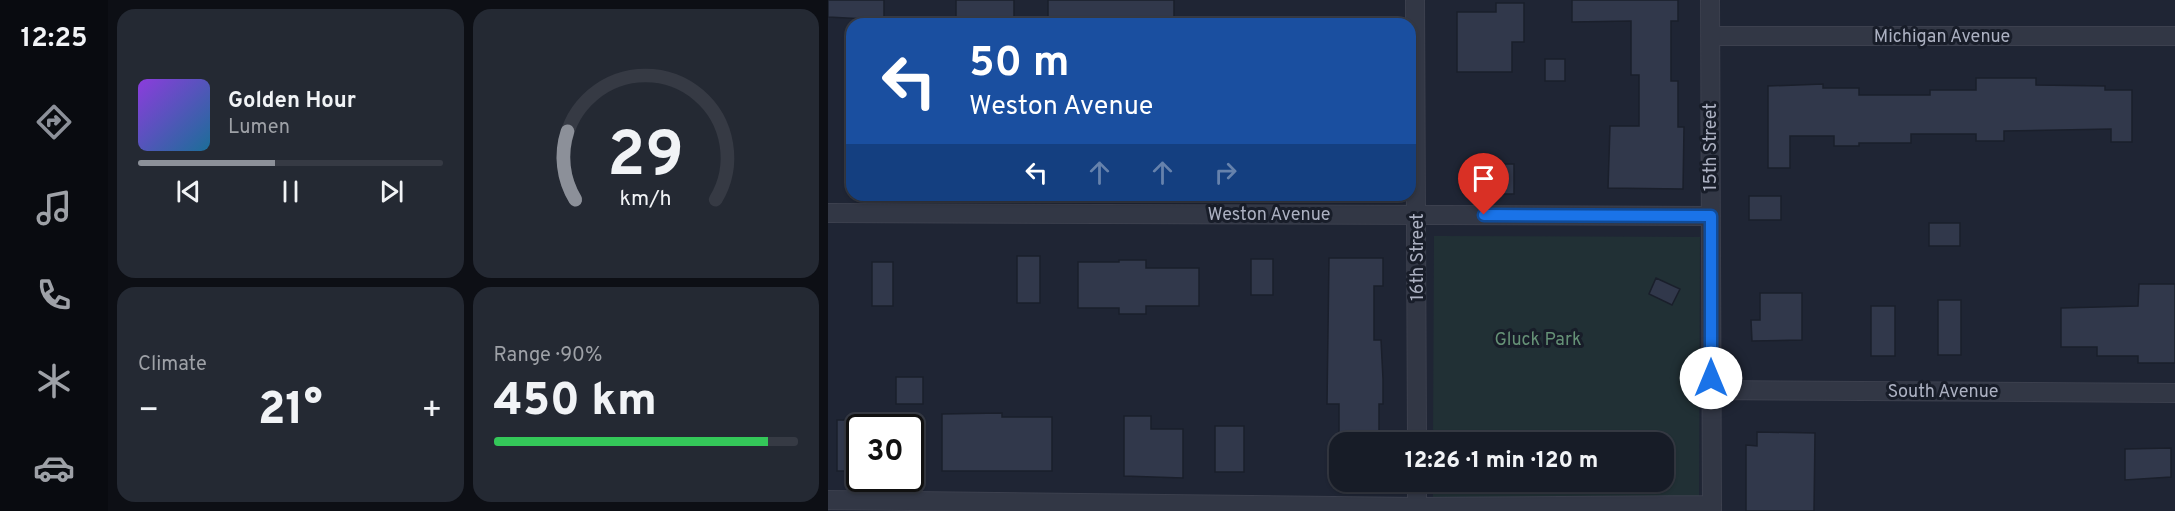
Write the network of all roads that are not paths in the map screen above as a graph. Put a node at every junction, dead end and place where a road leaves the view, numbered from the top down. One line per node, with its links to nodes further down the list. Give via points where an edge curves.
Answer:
1 (1415, 0): 3 (street, 16th Street)
2 (1710, 0): 4 (street, 15th Street)
3 (1415, 18)
4 (1710, 36): 5 (street, Michigan Avenue); 9 (street, 15th Street)
5 (2175, 36)
6 (1416, 107): 8 (street, 16th Street)
7 (828, 213): 8 (street, Weston Avenue)
8 (1417, 214): 9 (street, Weston Avenue); 12 (street, 16th Street)
9 (1711, 216): 10 (street, 15th Street)
10 (1711, 390): 11 (street, South Avenue); 15 (street, 15th Street)
11 (2175, 393)
12 (1417, 432)
13 (1417, 492): 16 (street)
14 (828, 500): 16 (street)
15 (1712, 508): 16 (street)
16 (1417, 509)

